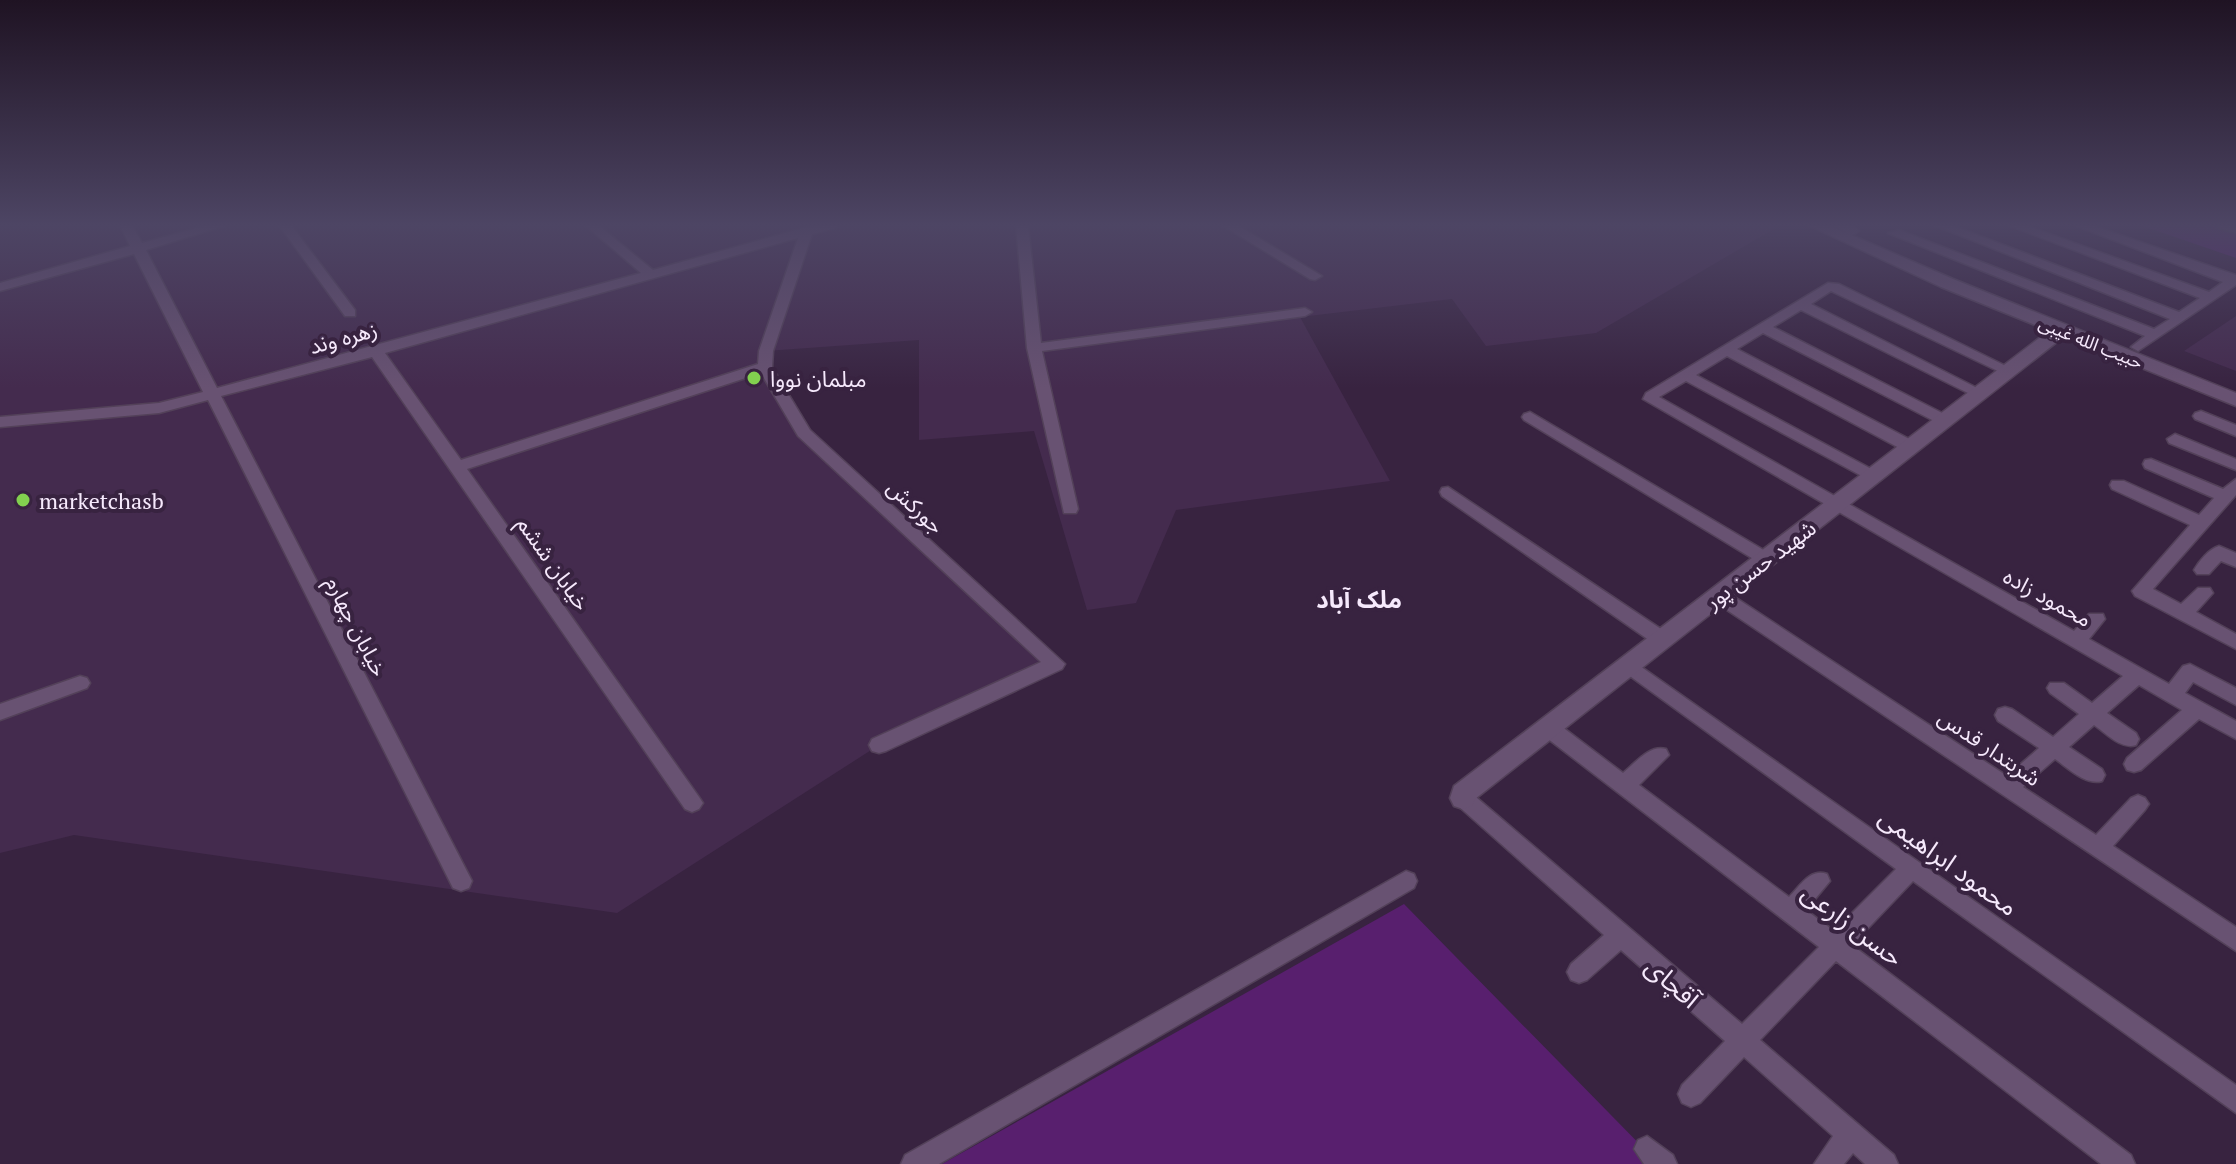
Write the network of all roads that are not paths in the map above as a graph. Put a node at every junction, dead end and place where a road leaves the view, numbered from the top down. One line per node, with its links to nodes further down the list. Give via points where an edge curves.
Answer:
1 (27, 279): 12 (street)
2 (152, 279): 30 (street, خیابان چهارم)
3 (325, 279): 16 (street)
4 (631, 279): 24 (street, زهره وند)
5 (790, 279): 25 (street)
6 (1027, 279): 22 (street)
7 (1952, 279): 19 (street, حبیب الله غیبی); 21 (street, حبیب الله غیبی)
8 (2013, 279): 20 (street)
9 (2081, 279): 17 (street)
10 (2162, 279): 13 (street)
11 (2235, 280): 13 (street)
12 (0, 287)
13 (2210, 297): 17 (street)
14 (1801, 304): 18 (street); 26 (street, via 1831,287); 29 (street)
15 (1305, 312): 22 (street)
16 (350, 313)
17 (2181, 318): 20 (street)
18 (1763, 327): 23 (street); 35 (street)
19 (2061, 330): 26 (street, شهید حسن پور); 31 (street, حبیب الله غیبی)
20 (2156, 335): 21 (street)
21 (2138, 347): 28 (street, حبیب الله غیبی)
22 (1034, 348): 47 (street)
23 (1727, 350): 27 (street); 38 (street)
24 (376, 351): 30 (street, زهره وند); 41 (street, خیابان ششم)
25 (765, 367): 41 (street); 73 (street, جورکش, via 804,433 1055,664)
26 (2007, 370): 29 (street, شهید حسن پور)
27 (1686, 375): 42 (street); 46 (street, محمود زاده, via 1651,399)
28 (2236, 387)
29 (1979, 393): 35 (street, شهید حسن پور)
30 (212, 394): 34 (street, زهره وند, via 159,408); 85 (street, خیابان چهارم)
31 (2236, 400)
32 (2201, 416): 36 (street)
33 (1530, 417): 50 (street)
34 (1, 419)
35 (1944, 420): 38 (street, شهید حسن پور)
36 (2236, 431)
37 (2175, 439): 40 (street)
38 (1909, 446): 42 (street, شهید حسن پور)
39 (2151, 464): 45 (street)
40 (2236, 465)
41 (457, 467): 81 (street, خیابان ششم)
42 (1871, 476): 46 (street, شهید حسن پور)
43 (2118, 485): 49 (street)
44 (1448, 492): 57 (street)
45 (2227, 494): 48 (street); 49 (street)
46 (1836, 506): 50 (street, شهید حسن پور); 58 (street, محمود زاده)
47 (1070, 509)
48 (2236, 511)
49 (2201, 523): 55 (street, via 2141,591)
50 (1766, 559): 54 (street, شهید حسن پور)
51 (2236, 561): 52 (street, via 2219,552)
52 (2203, 570)
53 (2204, 593): 55 (street)
54 (1718, 595): 57 (street, شهید حسن پور); 79 (street, شربتدار قدس)
55 (2183, 614): 59 (street)
56 (2096, 619): 58 (street)
57 (1663, 640): 60 (street, شهید حسن پور)
58 (2076, 641): 61 (street, محمود زاده)
59 (2236, 642)
60 (1630, 666): 70 (street, شهید حسن پور); 84 (street, محمود ابراهیمی)
61 (2137, 675): 64 (street, محمود زاده); 68 (street)
62 (80, 683): 67 (street)
63 (2057, 688): 68 (street)
64 (2172, 695): 65 (street, via 2190,671); 66 (street, محمود زاده)
65 (2236, 697)
66 (2197, 709): 71 (street, محمود زاده); 76 (street)
67 (0, 712)
68 (2094, 714): 72 (street); 74 (street)
69 (2005, 715): 74 (street)
70 (1550, 729): 78 (street, حسن زارعی); 80 (street, شهید حسن پور)
71 (2236, 731)
72 (2129, 739)
73 (879, 745)
74 (2056, 749): 77 (street); 79 (street)
75 (1659, 755): 78 (street)
76 (2134, 764)
77 (2095, 775)
78 (1624, 785): 88 (street, حسن زارعی)
79 (2008, 788): 83 (street, شربتدار قدس)
80 (1463, 798): 89 (street, آقچای)
81 (692, 803)
82 (2138, 804): 83 (street)
83 (2097, 848): 90 (street, شربتدار قدس)
84 (1911, 868): 91 (street); 95 (street, محمود ابراهیمی)
85 (461, 881)
86 (1406, 881): 97 (street)
87 (1819, 881): 88 (street)
88 (1790, 912): 91 (street, حسن زارعی)
89 (1620, 936): 92 (street); 93 (street, آقچای)
90 (2236, 940)
91 (1835, 946): 93 (street); 100 (street, حسن زارعی)
92 (1579, 972)
93 (1742, 1042): 94 (street); 96 (street, آقچای)
94 (1691, 1094)
95 (2236, 1100)
96 (1851, 1135): 98 (street); 99 (street, آقچای)
97 (914, 1164)
98 (1827, 1164)
99 (1885, 1164)
100 (2122, 1164)

